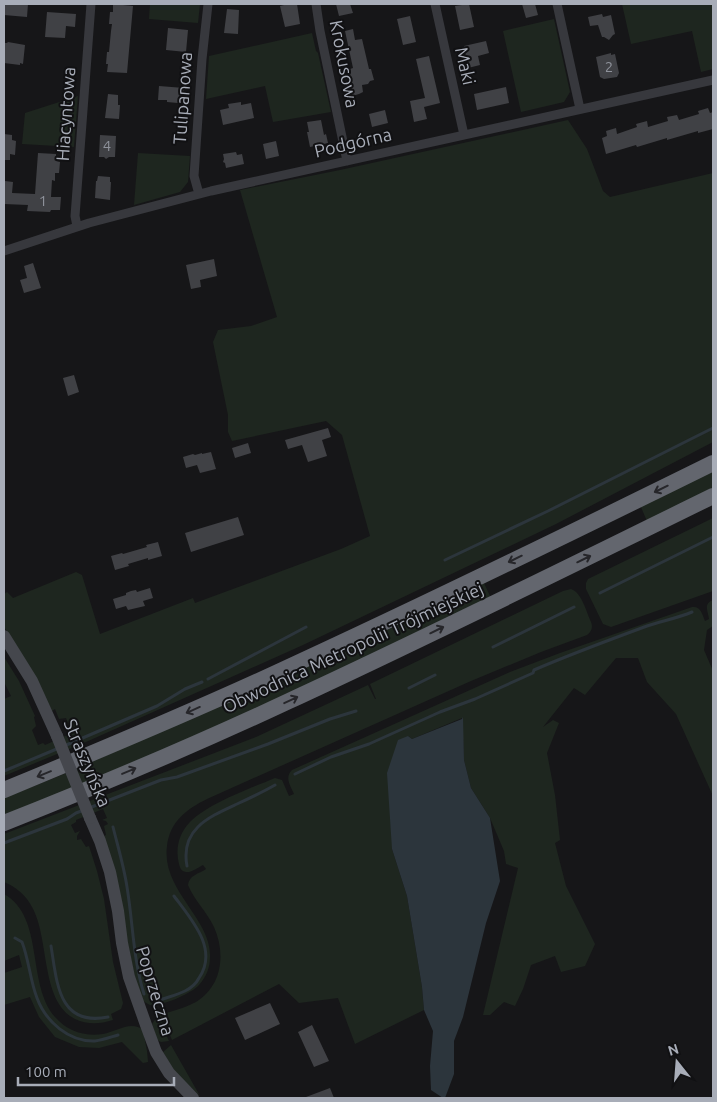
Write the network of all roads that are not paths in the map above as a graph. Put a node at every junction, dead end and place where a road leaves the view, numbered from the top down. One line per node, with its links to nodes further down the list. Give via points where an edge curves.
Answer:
1 (91, 4): 11 (street, Hiacyntowa, via 75,216)
2 (208, 4): 10 (street, Tulipanowa, via 194,176)
3 (316, 4): 9 (street, Krokusowa)
4 (435, 4): 8 (street, Maki)
5 (557, 4): 7 (street)
6 (713, 80): 7 (street, Podgórna)
7 (580, 109): 8 (street, Podgórna)
8 (464, 135): 9 (street, Podgórna)
9 (347, 161): 10 (street, Podgórna)
10 (199, 194): 11 (street, Podgórna)
11 (77, 226): 12 (street, Podgórna)
12 (4, 251)
13 (713, 463): 16 (highway, Obwodnica Metropolii Trójmiejskiej, one-way to 16, via 278,672)
14 (713, 496): 17 (highway, Obwodnica Metropolii Trójmiejskiej, one-way to 14, via 288,702)
15 (4, 636): 18 (street, Straszyńska, bridge, via 32,681 57,736 100,841)
16 (4, 790)
17 (4, 823)
18 (118, 911): 19 (street, Poprzeczna, via 129,977 156,1052 169,1073)
19 (193, 1098)

